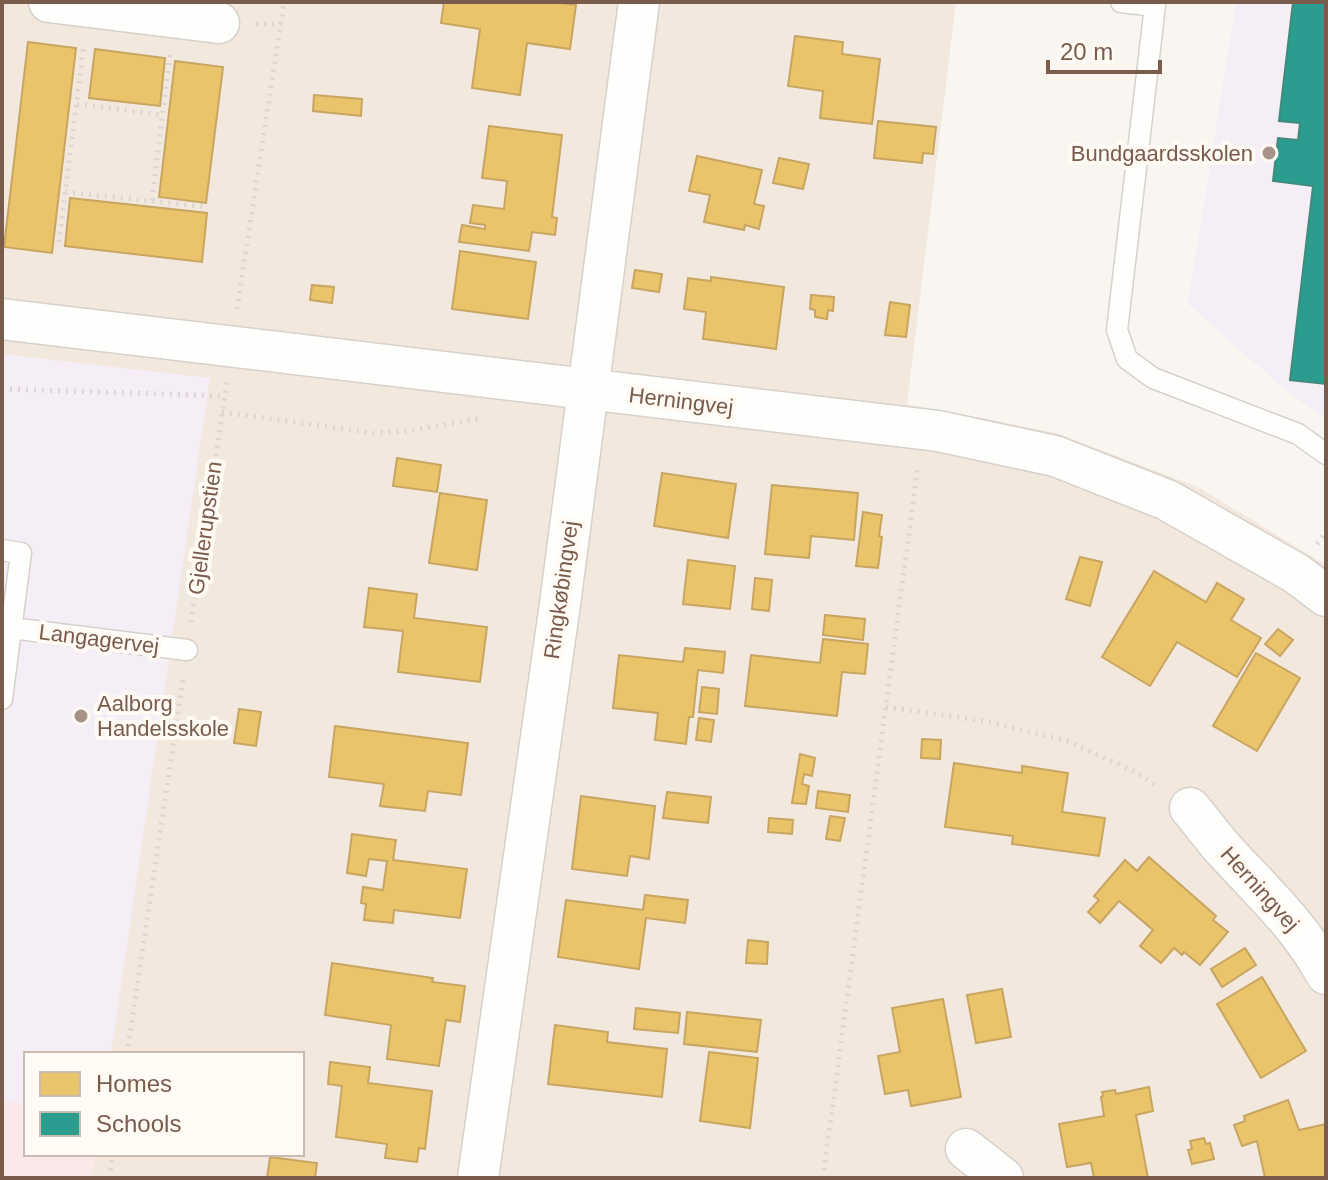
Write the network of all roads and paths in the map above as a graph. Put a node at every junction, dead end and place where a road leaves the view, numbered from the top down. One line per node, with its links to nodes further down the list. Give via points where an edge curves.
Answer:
1 (284, 2): 14 (path, Gjellerupstien)
2 (639, 2): 16 (street, Ringkøbingvej)
3 (1121, 2): 20 (lane, via 1155,6 1117,330 1127,359 1153,378 1298,434)
4 (68, 4): 5 (street); 7 (path)
5 (175, 18): 6 (street); 8 (path)
6 (219, 23)
7 (77, 104): 8 (path); 9 (path)
8 (163, 115): 10 (path)
9 (65, 192): 10 (path); 12 (path)
10 (152, 200): 11 (path)
11 (208, 207)
12 (59, 242)
13 (2, 319): 14 (street, Herningvej)
14 (232, 347): 16 (street, Herningvej); 17 (path, Gjellerupstien)
15 (2, 389): 17 (path)
16 (588, 390): 25 (street, Herningvej, via 938,431 1055,456 1167,500); 36 (street, Ringkøbingvej)
17 (225, 396): 18 (path, Gjellerupstien)
18 (222, 412): 19 (path, via 373,433); 27 (path, Gjellerupstien)
19 (484, 418)
20 (1326, 454)
21 (918, 463): 29 (path)
22 (1326, 532): 23 (path)
23 (1320, 540)
24 (2, 550): 26 (lane, Langagervej, via 21,553)
25 (1326, 596)
26 (11, 628): 27 (lane, Langagervej); 28 (lane, Langagervej)
27 (187, 650): 32 (path, Gjellerupstien)
28 (2, 699)
29 (886, 707): 30 (path, via 985,721 1067,741 1134,771); 37 (path)
30 (1190, 808): 31 (street, Herningvej, via 1273,900)
31 (1326, 974)
32 (127, 1052)
33 (966, 1149): 38 (street)
34 (113, 1156): 35 (path)
35 (109, 1178)
36 (478, 1178)
37 (823, 1178)
38 (1003, 1178)

